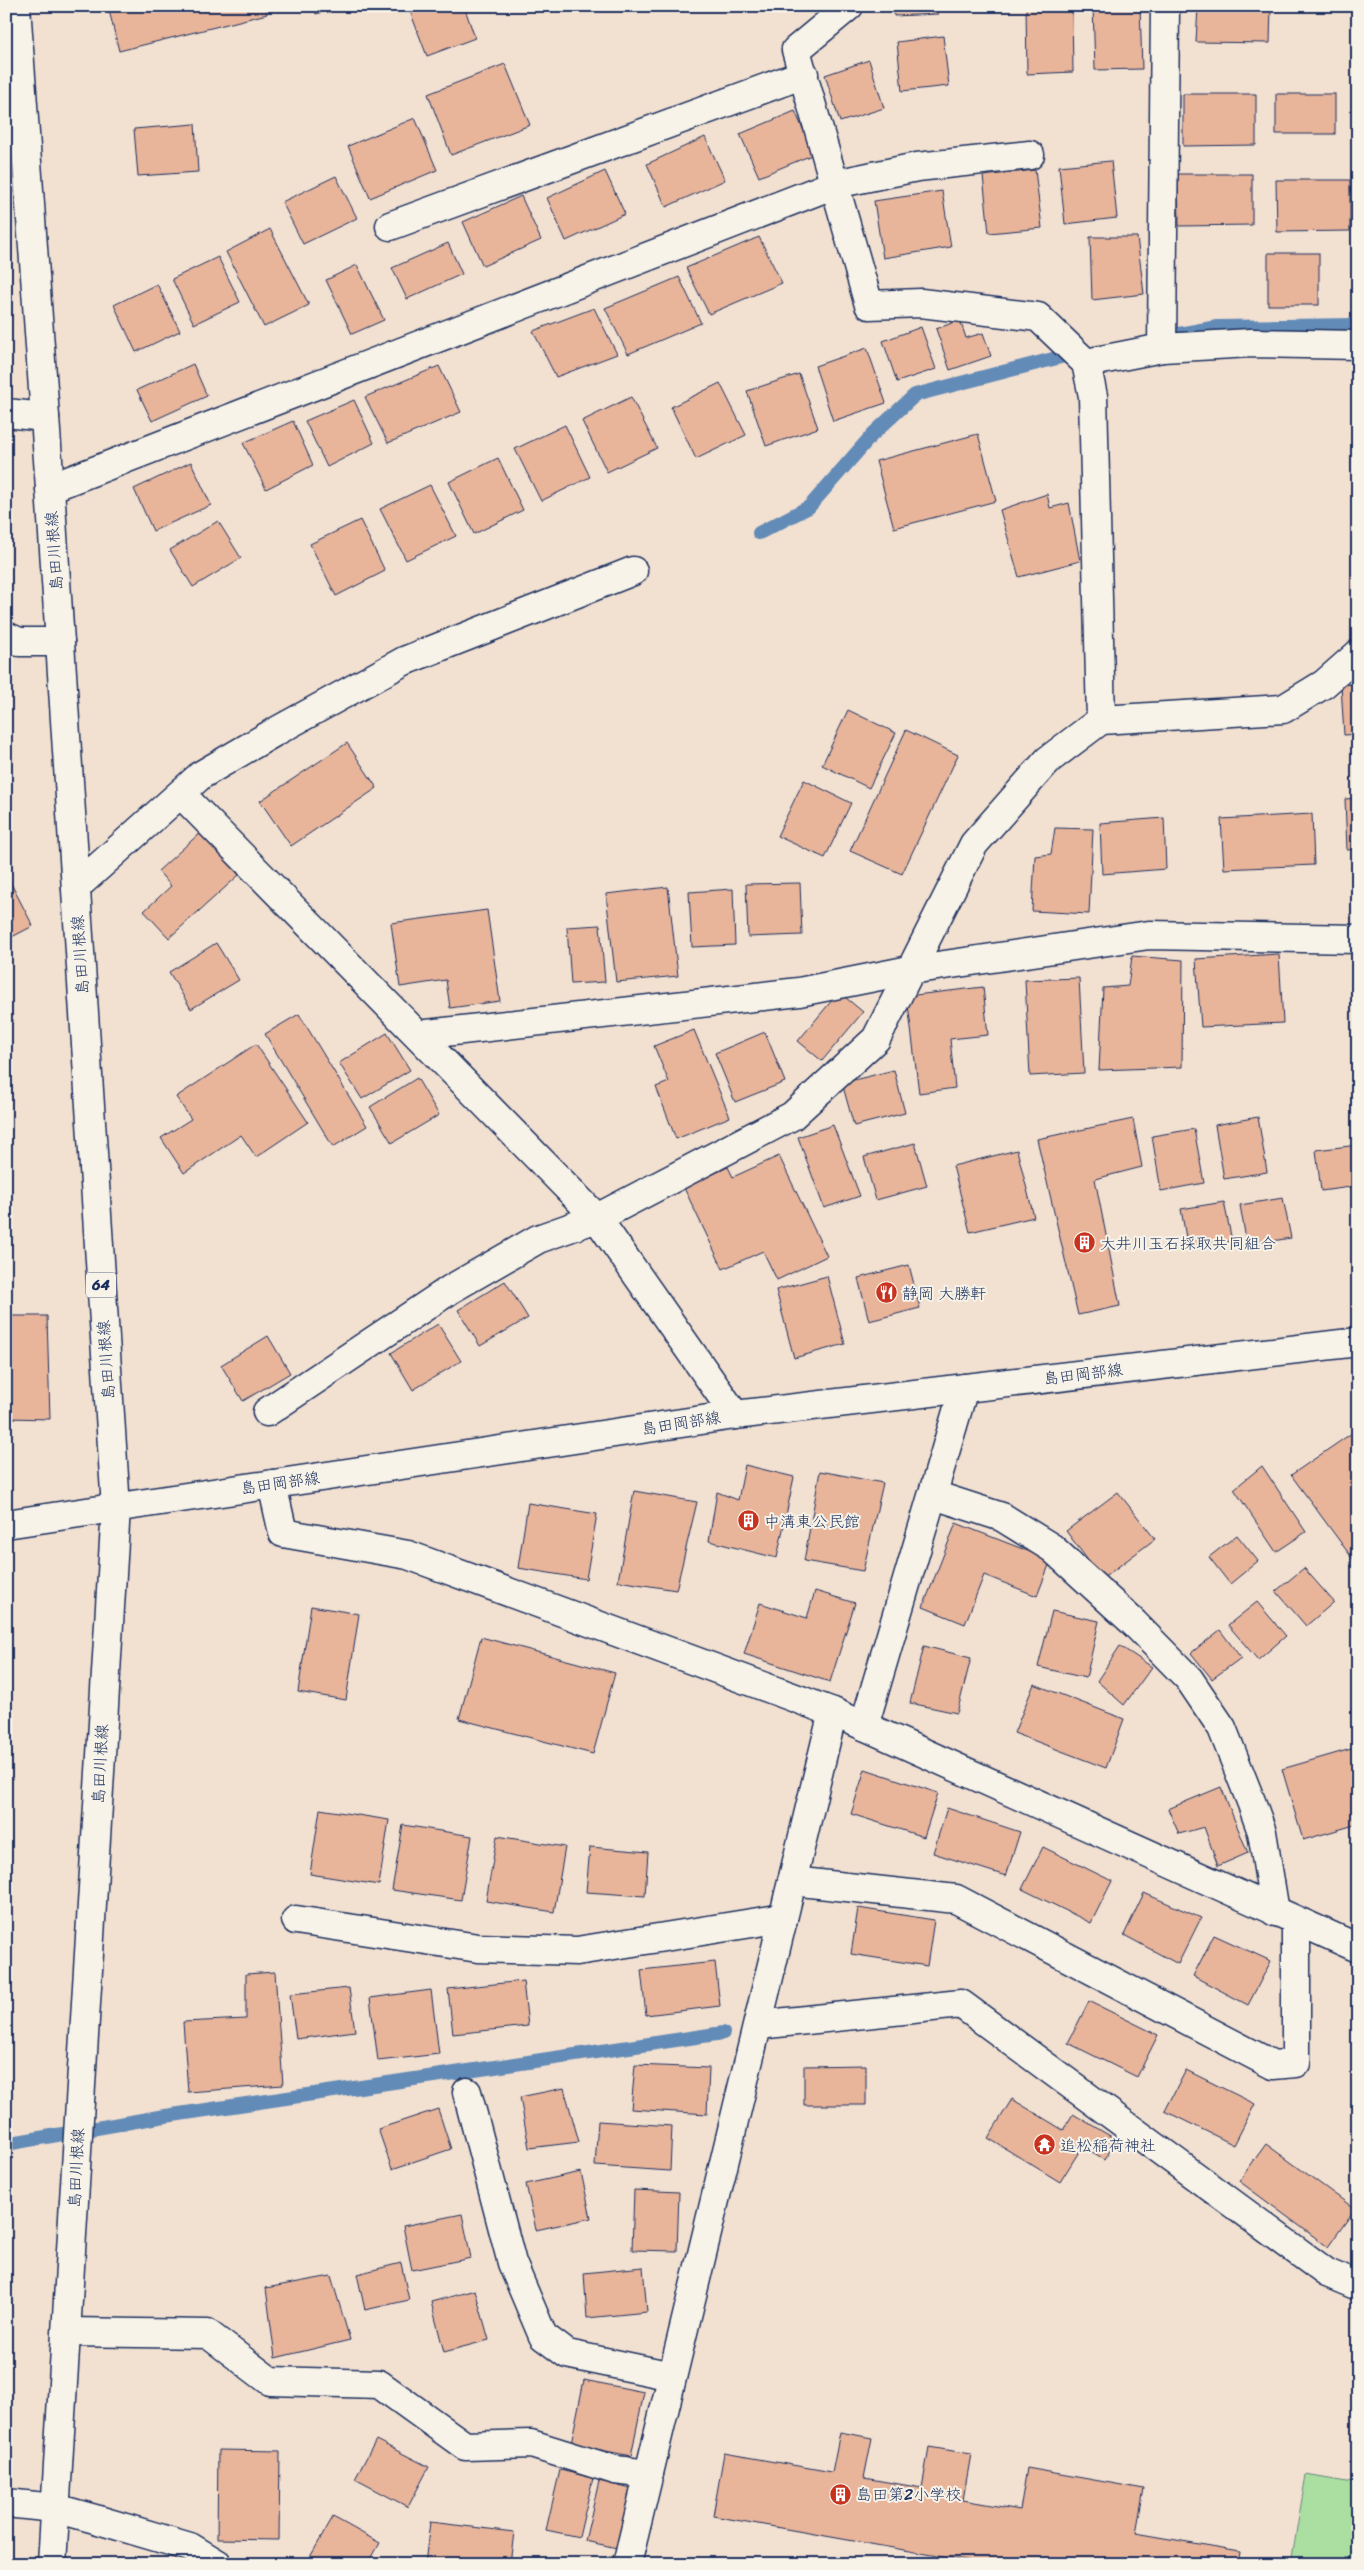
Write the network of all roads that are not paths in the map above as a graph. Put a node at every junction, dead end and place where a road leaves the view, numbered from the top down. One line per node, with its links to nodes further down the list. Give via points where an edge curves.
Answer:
1 (849, 6): 4 (street, via 796,50)
2 (1165, 6): 9 (street)
3 (13, 18): 12 (street, 島田川根線 / 64)
4 (804, 74): 6 (street); 7 (street)
5 (1030, 155): 6 (street, via 917,167)
6 (835, 184): 10 (street, via 870,305 921,303 1038,318); 13 (street)
7 (390, 226)
8 (1358, 345): 9 (street, via 1251,343)
9 (1162, 348): 10 (street)
10 (1086, 363): 18 (street, via 1092,396)
11 (6, 413): 12 (street)
12 (45, 417): 13 (street, 島田川根線 / 64)
13 (50, 488): 16 (street, 島田川根線 / 64)
14 (633, 571): 19 (street, via 404,661 202,775)
15 (6, 636): 16 (street, via 19,642)
16 (60, 642): 20 (street, 島田川根線 / 64)
17 (1358, 654): 18 (street, via 1324,684 1283,709)
18 (1101, 720): 22 (street, via 1048,760 974,844)
19 (181, 794): 20 (street); 23 (street)
20 (76, 887): 31 (street, 島田川根線 / 64)
21 (1358, 940): 22 (street, via 1149,935)
22 (910, 970): 23 (street, via 799,992); 24 (street, via 876,1039 792,1116)
23 (418, 1035): 24 (street)
24 (597, 1218): 27 (street, via 538,1239 459,1284); 28 (street)
25 (1358, 1342): 26 (street, 島田岡部線)
26 (964, 1388): 28 (street, 島田岡部線); 30 (street)
27 (267, 1412)
28 (735, 1415): 29 (street, 島田岡部線)
29 (272, 1484): 31 (street, 島田岡部線); 33 (street, via 284,1533 408,1555)
30 (934, 1495): 34 (street); 36 (street, via 1002,1517 1052,1548 1189,1679 1222,1728 1262,1832)
31 (116, 1508): 32 (street, 島田岡部線); 43 (street, 島田川根線 / 64)
32 (6, 1524)
33 (833, 1712): 34 (street); 35 (street)
34 (864, 1726): 36 (street)
35 (792, 1881): 36 (street, via 956,1899 1273,2065 1296,2063); 37 (street)
36 (1285, 1916): 39 (street)
37 (783, 1918): 38 (street, via 577,1952 478,1948); 40 (street)
38 (296, 1920)
39 (1358, 1948)
40 (758, 2025): 42 (street, via 961,2004 1327,2273); 44 (street)
41 (467, 2092): 44 (street, via 512,2263 543,2336 568,2354)
42 (1358, 2286)
43 (67, 2332): 45 (street, via 208,2334 270,2381 378,2384 465,2446 531,2444 615,2470); 47 (street, 島田川根線 / 64)
44 (672, 2376): 45 (street)
45 (649, 2474): 50 (street)
46 (6, 2503): 47 (street)
47 (55, 2508): 48 (street, 島田川根線 / 64); 49 (street, via 190,2547)
48 (52, 2564)
49 (218, 2564)
50 (627, 2564)

